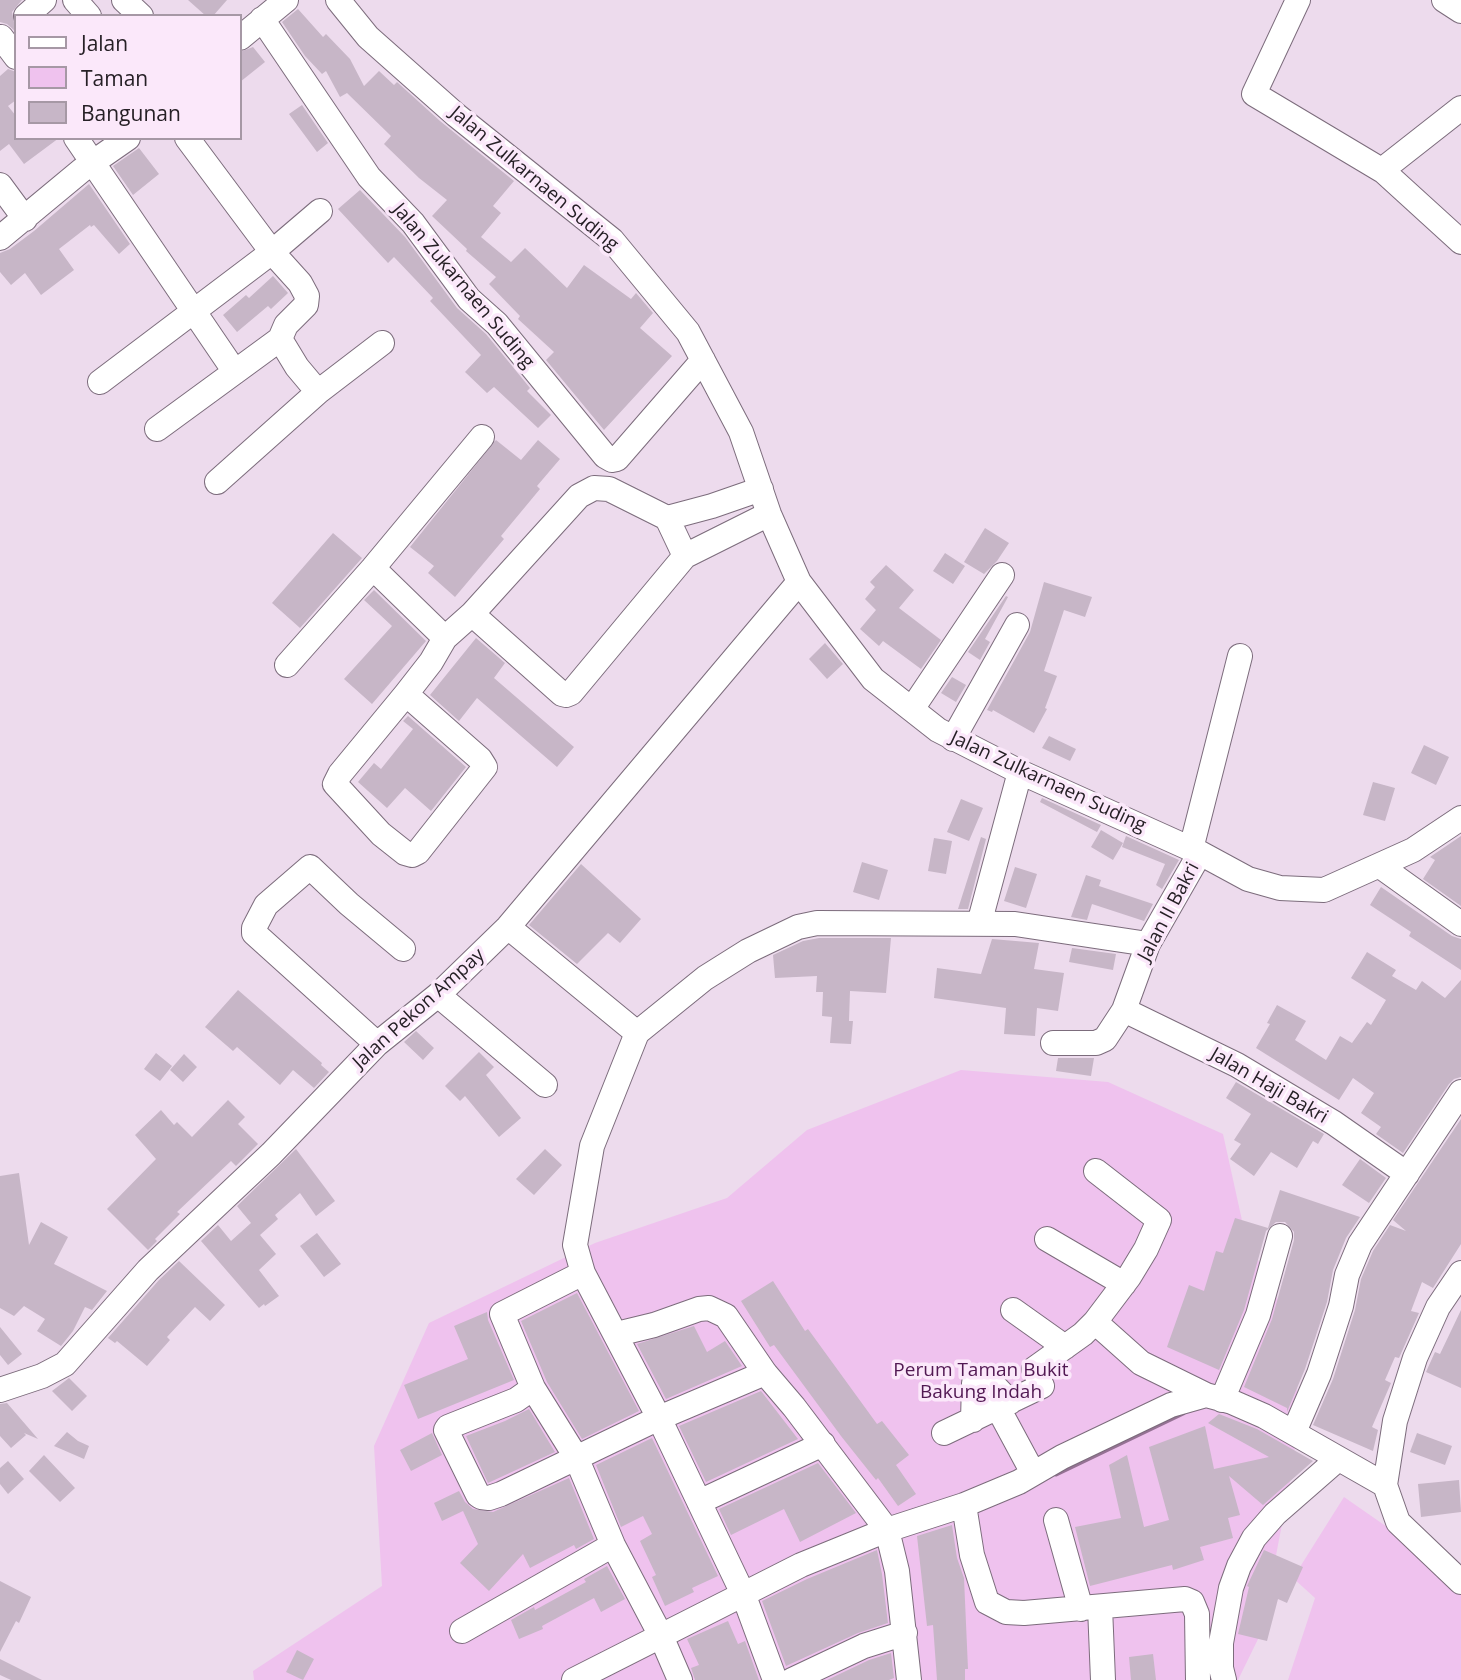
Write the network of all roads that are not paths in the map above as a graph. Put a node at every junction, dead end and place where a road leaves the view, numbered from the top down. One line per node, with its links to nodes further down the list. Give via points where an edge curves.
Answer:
1 (44, 0): 9 (street)
2 (75, 0): 10 (street)
3 (124, 0): 11 (street)
4 (286, 0): 12 (street)
5 (338, 0): 32 (street, Jalan Zulkarnaen Suding, via 369,37 456,115 612,240 688,332)
6 (1298, 0): 22 (street, via 1254,94)
7 (1444, 0): 8 (street)
8 (1461, 11)
9 (28, 14)
10 (87, 14)
11 (139, 14)
12 (262, 19): 14 (street); 32 (street, Jalan Zukarnaen Suding, via 369,177 413,223 469,299 497,324 605,456 617,459)
13 (14, 26): 15 (street)
14 (242, 36)
15 (0, 37): 16 (street)
16 (14, 54)
17 (1461, 108): 22 (street)
18 (77, 140): 21 (street)
19 (125, 140): 21 (street)
20 (188, 140): 28 (street)
21 (94, 163): 25 (street); 29 (street)
22 (1383, 171): 27 (street)
23 (0, 185): 25 (street)
24 (320, 211): 28 (street)
25 (25, 219): 26 (street)
26 (0, 238)
27 (1461, 242)
28 (272, 252): 29 (street); 30 (street, via 307,296 306,305 286,325)
29 (193, 311): 33 (street); 34 (street)
30 (280, 339): 33 (street); 35 (street)
31 (382, 343): 35 (street)
32 (703, 360): 39 (street, Jalan Zulkarnaen Suding, via 741,432)
33 (235, 372): 36 (street)
34 (100, 382)
35 (318, 392): 38 (street)
36 (157, 429)
37 (482, 437): 45 (street)
38 (217, 482)
39 (761, 489): 40 (street); 41 (street, Jalan Zulkarnaen Suding)
40 (712, 506): 42 (street); 43 (street)
41 (769, 514): 43 (street); 47 (street, Jalan Zulkarnaen Suding)
42 (667, 517): 44 (street); 48 (street, via 609,489 594,488 579,496)
43 (721, 537): 44 (street)
44 (685, 556): 48 (street, via 566,695)
45 (373, 568): 50 (street); 52 (street)
46 (1002, 575): 54 (street)
47 (799, 582): 54 (street, Jalan Zulkarnaen Suding, via 873,679); 62 (street, Jalan Pekon Ampay)
48 (472, 614): 50 (street)
49 (1017, 625): 55 (street)
50 (445, 638): 53 (street)
51 (1240, 656): 58 (street, Jalan II Bakri)
52 (287, 665)
53 (406, 694): 53 (street, via 335,784 381,834 412,855 485,767)
54 (912, 709): 55 (street, Jalan Zulkarnaen Suding)
55 (953, 738): 56 (street, Jalan Zulkarnaen Suding)
56 (1020, 772): 58 (street, Jalan Zulkarnaen Suding); 60 (street)
57 (1461, 818): 59 (street, Jalan Zulkarnaen Suding)
58 (1196, 851): 59 (street, Jalan Zulkarnaen Suding, via 1248,879 1280,888 1324,890); 63 (street, Jalan II Bakri)
59 (1380, 866): 61 (street)
60 (979, 924): 63 (street); 67 (street, via 846,922 798,927 705,978)
61 (1461, 925)
62 (508, 927): 65 (street, Jalan Pekon Ampay); 67 (street)
63 (1148, 944): 66 (street, Jalan II Bakri)
64 (403, 949): 69 (street, via 312,867 266,905 254,928 254,933)
65 (438, 995): 69 (street, Jalan Pekon Ampay); 70 (street)
66 (1124, 1010): 68 (street, Jalan II Bakri, via 1105,1039); 73 (street, Jalan Haji Bakri, via 1237,1065 1334,1123)
67 (637, 1033): 76 (street, via 592,1146 575,1245)
68 (1053, 1042)
69 (377, 1044): 84 (street, Jalan Pekon Ampay, via 254,1171 148,1270 65,1364 42,1376)
70 (545, 1085)
71 (1461, 1092): 73 (street)
72 (1097, 1171): 78 (street, via 1158,1220)
73 (1407, 1174): 90 (street, via 1353,1259 1320,1374)
74 (1279, 1236): 86 (street, via 1258,1315)
75 (1047, 1240): 78 (street)
76 (583, 1273): 81 (street); 85 (street, via 502,1314)
77 (1461, 1273): 96 (street, via 1438,1307 1415,1358 1395,1421)
78 (1124, 1284): 80 (street)
79 (1013, 1310): 82 (street)
80 (1095, 1322): 82 (street); 86 (street, via 1141,1363)
81 (617, 1334): 83 (street, via 709,1308 726,1316); 88 (street)
82 (1065, 1347): 87 (street, via 1034,1369 1042,1386)
83 (765, 1373): 88 (street); 92 (street)
84 (2, 1385)
85 (533, 1388): 93 (street); 93 (street, via 446,1430 478,1495 494,1496)
86 (1214, 1398): 90 (street); 95 (street, via 1171,1405)
87 (1004, 1405): 89 (street); 89 (street, via 986,1377 974,1383); 95 (street)
88 (659, 1418): 93 (street); 97 (street)
89 (973, 1420): 91 (street)
90 (1294, 1432): 94 (street)
91 (944, 1433)
92 (822, 1444): 97 (street); 100 (street)
93 (576, 1457): 101 (street)
94 (1338, 1459): 96 (street); 115 (street, via 1275,1514 1244,1557 1226,1611 1221,1643)
95 (1033, 1474): 98 (street)
96 (1385, 1485): 102 (street, via 1398,1522)
97 (699, 1502): 103 (street)
98 (964, 1505): 100 (street); 104 (street, via 971,1555 988,1602 1006,1612)
99 (1056, 1520): 104 (street)
100 (887, 1530): 103 (street); 106 (street)
101 (613, 1545): 105 (street); 107 (street)
102 (1461, 1582)
103 (744, 1596): 107 (street); 110 (street)
104 (1091, 1608): 113 (street); 114 (street, via 1192,1602 1197,1614)
105 (462, 1631)
106 (905, 1633): 111 (street, via 864,1646); 112 (street)
107 (661, 1636): 108 (street); 109 (street)
108 (574, 1680)
109 (680, 1680)
110 (775, 1680)
111 (792, 1680)
112 (909, 1680)
113 (1102, 1680)
114 (1198, 1680)
115 (1224, 1680)

